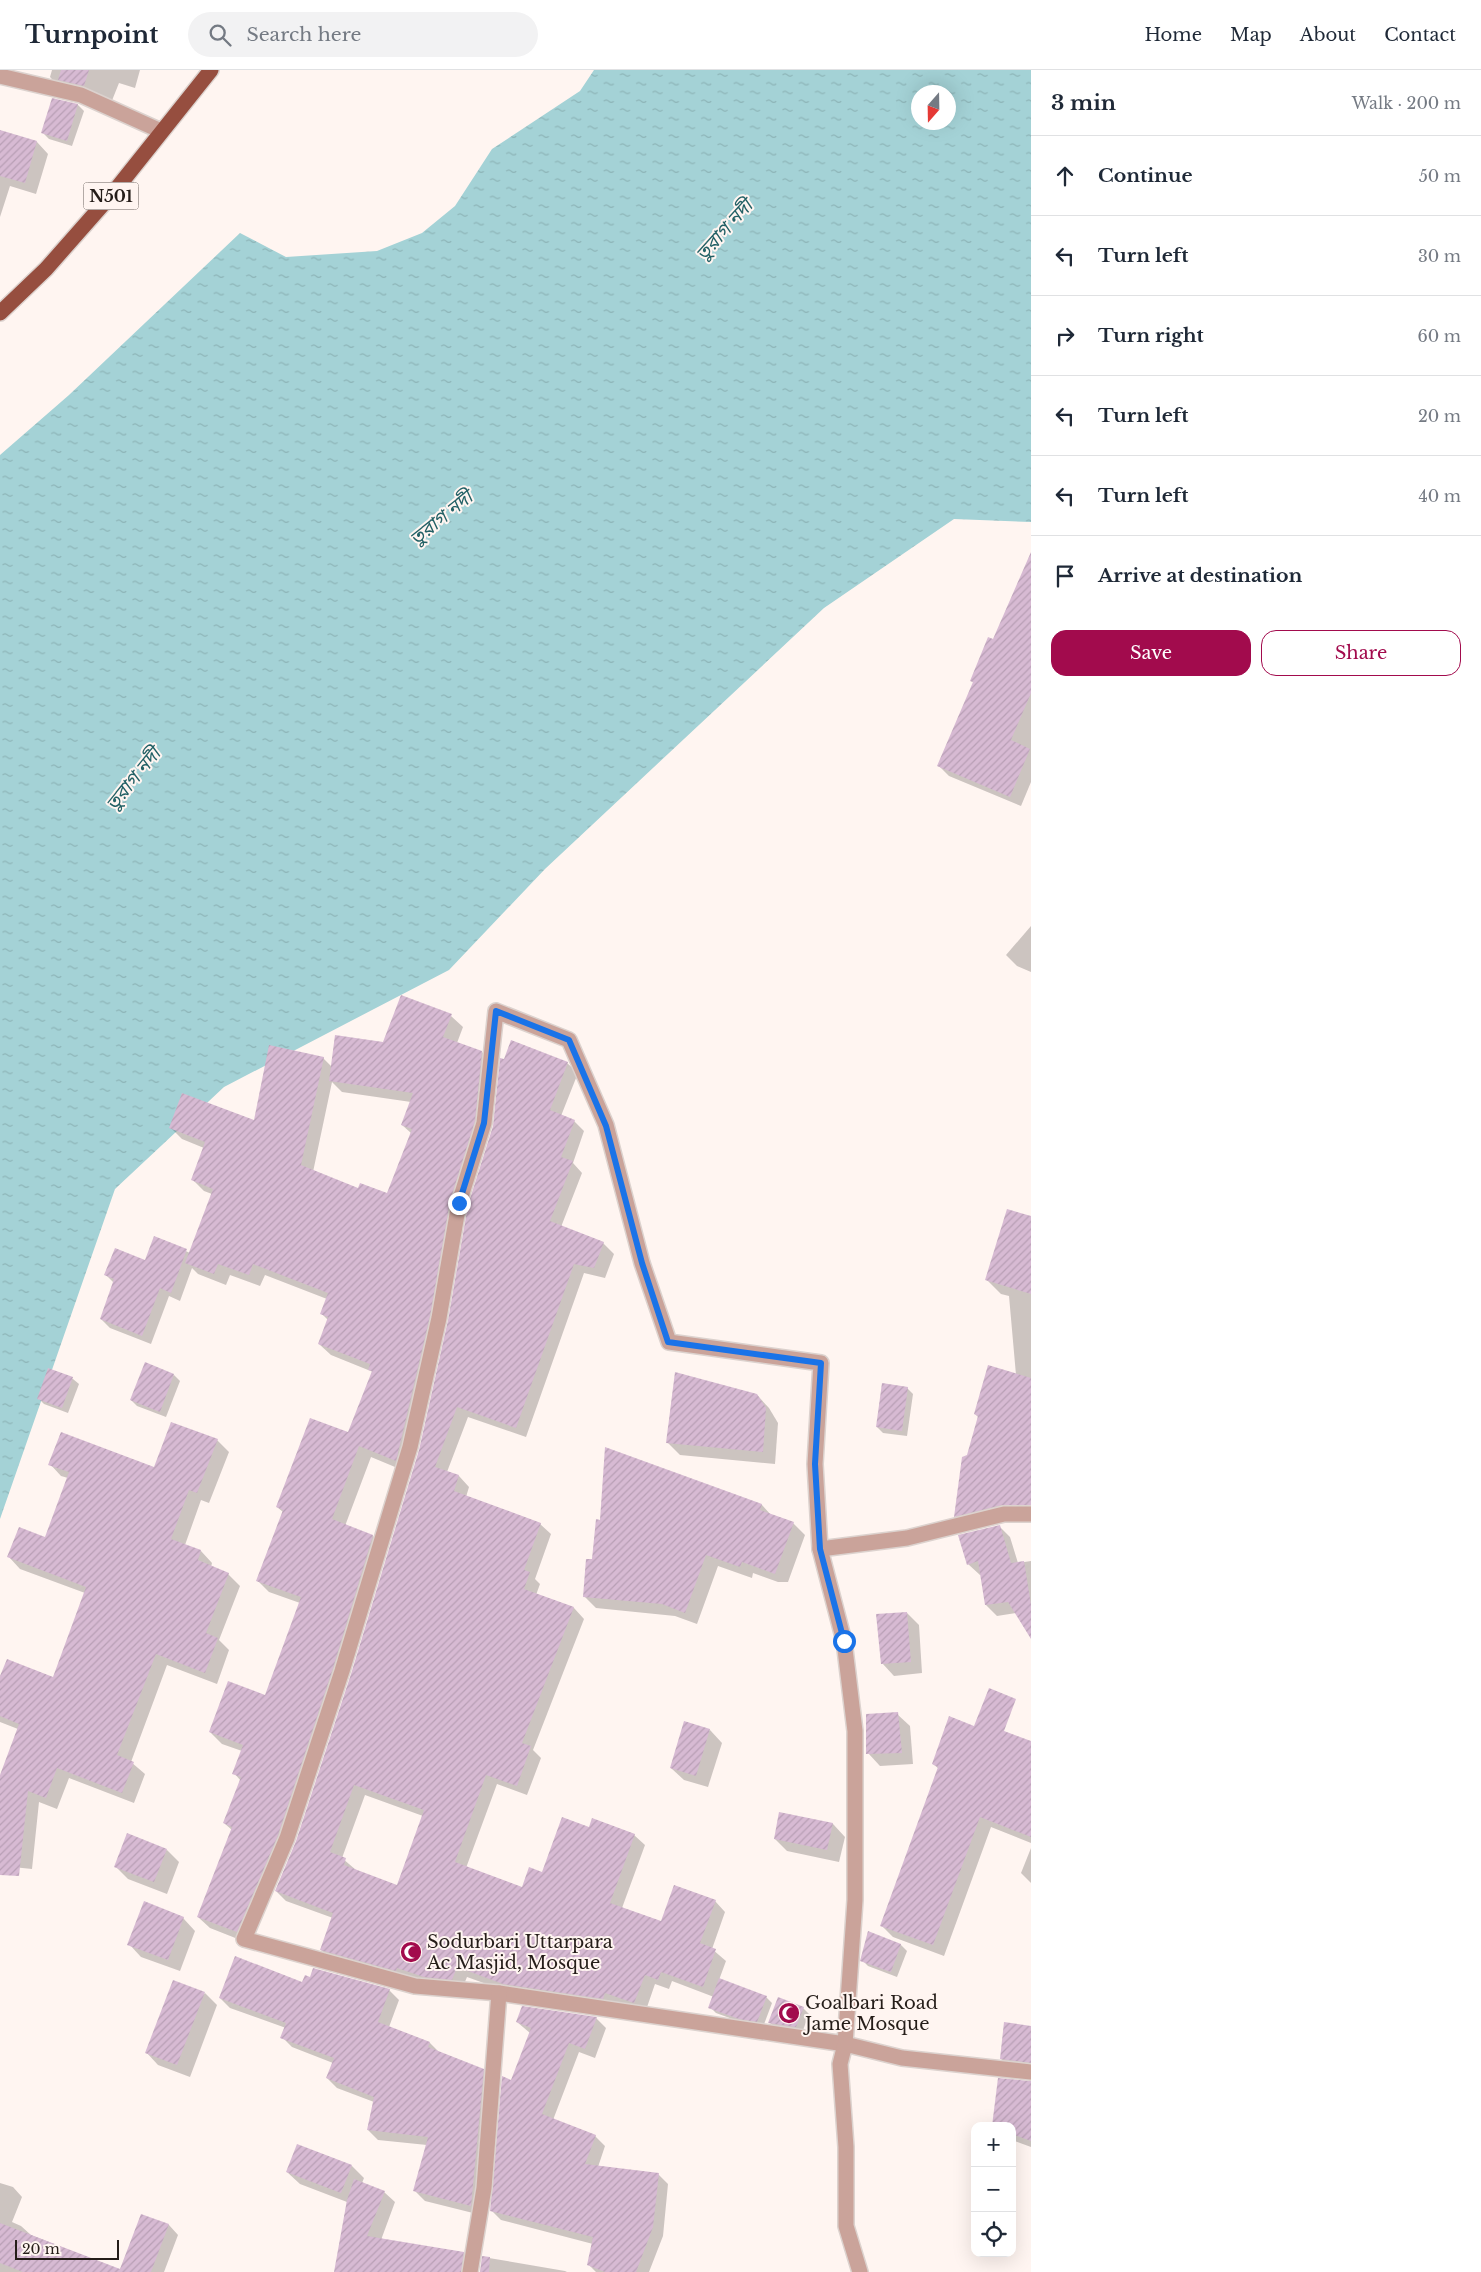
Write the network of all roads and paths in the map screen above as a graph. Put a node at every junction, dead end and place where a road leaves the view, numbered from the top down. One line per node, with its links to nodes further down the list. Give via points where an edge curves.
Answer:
1 (211, 70): 3 (highway, N501)
2 (0, 76): 3 (street, via 81,95)
3 (161, 131): 4 (highway, N501, via 113,193 46,268)
4 (0, 313)
5 (1031, 1514): 6 (street, via 1004,1514 907,1538)
6 (820, 1549): 7 (street, via 815,1464 821,1363 668,1342 642,1263 606,1126 569,1040 496,1011 484,1123 459,1203 439,1318 410,1447 290,1829 244,1939 415,1986); 8 (street, via 844,1641 855,1731 855,1900)
7 (499, 1993): 8 (street); 10 (street, via 484,2188)
8 (845, 2044): 9 (street, via 902,2058); 11 (street, via 840,2064 846,2147 846,2226)
9 (1031, 2072)
10 (470, 2272)
11 (860, 2272)

